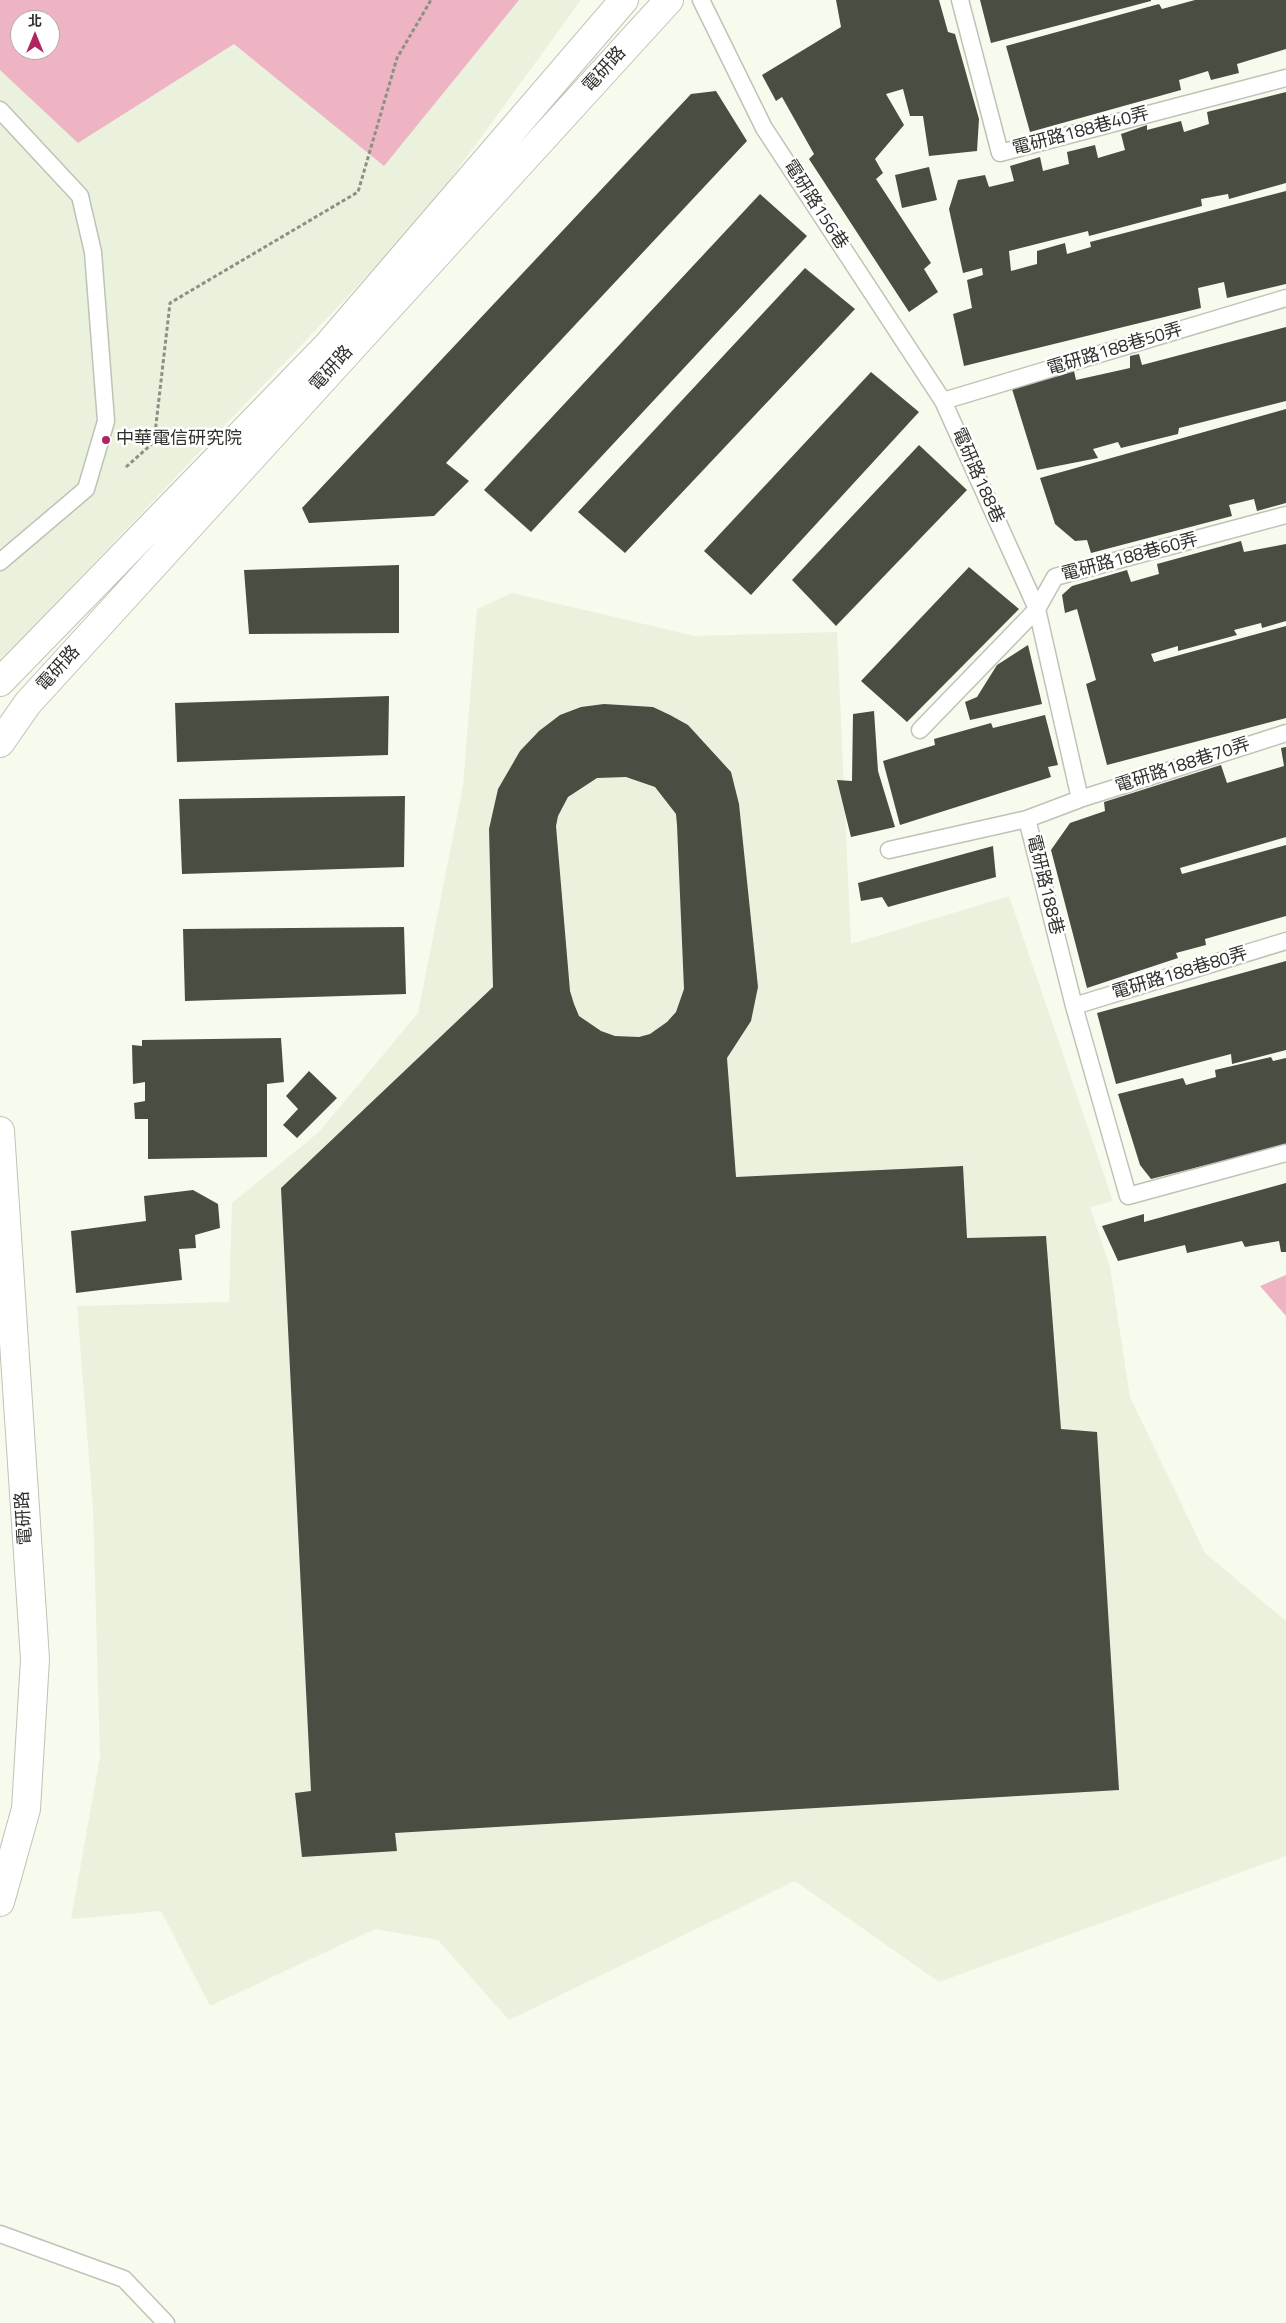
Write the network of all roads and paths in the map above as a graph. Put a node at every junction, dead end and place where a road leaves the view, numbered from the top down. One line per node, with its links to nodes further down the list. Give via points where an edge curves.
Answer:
1 (431, 0): 10 (path, via 397,58 358,192 170,303 154,442)
2 (624, 0): 14 (street, 電研路, via 327,346)
3 (669, 0): 17 (street, 電研路, via 28,703)
4 (701, 0): 9 (lane, 電研路156巷, via 764,128)
5 (960, 0): 6 (lane, 電研路188巷40弄, via 1000,153)
6 (1286, 78)
7 (0, 110): 12 (lane, via 80,196 93,252 106,421 86,489)
8 (1286, 298): 9 (lane, 電研路188巷50弄)
9 (943, 401): 13 (lane, 電研路188巷)
10 (118, 474)
11 (1286, 515): 13 (lane, 電研路188巷60弄, via 1055,577)
12 (0, 562)
13 (1037, 609): 15 (lane, 電研路188巷60弄); 18 (lane, 電研路188巷)
14 (0, 682)
15 (920, 730)
16 (1286, 733): 18 (lane, 電研路188巷70弄)
17 (0, 743)
18 (1080, 799): 19 (lane, 電研路188巷)
19 (1027, 819): 20 (lane); 22 (lane, 電研路188巷)
20 (889, 850)
21 (1286, 941): 22 (lane, 電研路188巷80弄)
22 (1074, 1006): 24 (lane, 電研路188巷, via 1128,1196)
23 (0, 1131): 25 (street, 電研路, via 35,1659 26,1809)
24 (1286, 1153)
25 (0, 1902)
26 (0, 2234): 27 (lane, via 124,2279)
27 (166, 2323)

